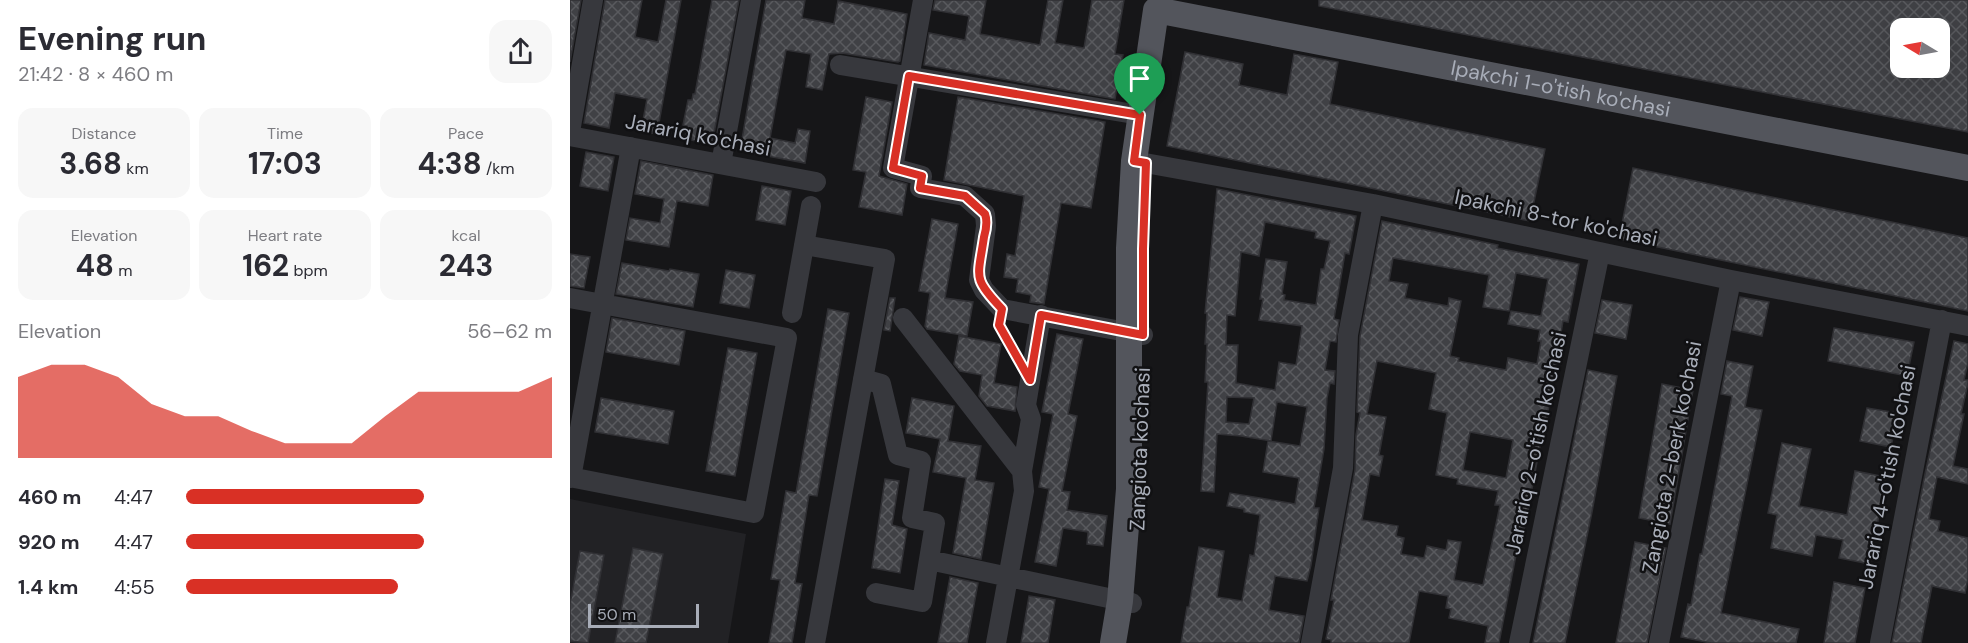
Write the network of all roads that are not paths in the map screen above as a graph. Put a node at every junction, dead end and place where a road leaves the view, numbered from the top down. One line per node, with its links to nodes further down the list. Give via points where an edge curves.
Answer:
1 (593, 0): 8 (street)
2 (751, 0): 11 (street)
3 (923, 0): 6 (street)
4 (1160, 12): 7 (main road, Zangiota ko'chasi); 10 (main road, Zangiota ko'chasi); 12 (main road, Ipakchi 1-o'tish ko'chasi); 13 (main road, Ipakchi 1-o'tish ko'chasi)
5 (840, 65): 6 (street)
6 (909, 76): 7 (street); 23 (street, via 893,168 922,176 920,188 965,196 985,214 979,280 984,290 1002,309)
7 (1140, 115): 10 (main road, Zangiota ko'chasi)
8 (570, 134): 9 (street, Jarariq ko'chasi)
9 (631, 147): 11 (street, Jarariq ko'chasi); 21 (street)
10 (1140, 162): 15 (street, Ipakchi 8-tor ko'chasi); 27 (main road, Zangiota ko'chasi, via 1129,248)
11 (721, 164): 14 (street, Jarariq ko'chasi)
12 (1968, 168)
13 (1968, 181)
14 (816, 182)
15 (1373, 204): 18 (street, Ipakchi 8-tor ko'chasi); 39 (street, via 1348,334 1343,468)
16 (812, 206): 17 (street)
17 (804, 245): 22 (street); 28 (street, via 885,259)
18 (1600, 252): 19 (street, Ipakchi 8-tor ko'chasi); 40 (street, Jarariq 2-o'tish ko'chasi)
19 (1731, 280): 25 (street, Ipakchi 8-tor ko'chasi); 41 (street, Zangiota 2-berk ko'chasi)
20 (570, 298): 21 (street)
21 (603, 304): 30 (street); 30 (street, via 787,338 754,513)
22 (792, 313)
23 (1041, 315): 27 (street); 29 (street, via 1026,405 1031,419)
24 (903, 318): 29 (street)
25 (1942, 320): 26 (street, Ipakchi 8-tor ko'chasi); 42 (street, Jarariq 4-o'tish ko'chasi)
26 (1968, 326)
27 (1136, 334): 34 (main road, Zangiota ko'chasi)
28 (863, 380): 31 (street, via 881,384 898,455 921,461 912,518 935,523); 35 (street)
29 (1022, 471): 32 (street, via 1024,491)
30 (571, 477)
31 (929, 560): 32 (street); 33 (street, via 922,602)
32 (1008, 577): 34 (street); 36 (street)
33 (876, 593)
34 (1126, 602): 37 (main road, Zangiota ko'chasi); 38 (main road, Zangiota ko'chasi)
35 (815, 643)
36 (996, 643)
37 (1113, 643)
38 (1126, 643)
39 (1311, 643)
40 (1519, 643)
41 (1659, 643)
42 (1880, 643)

